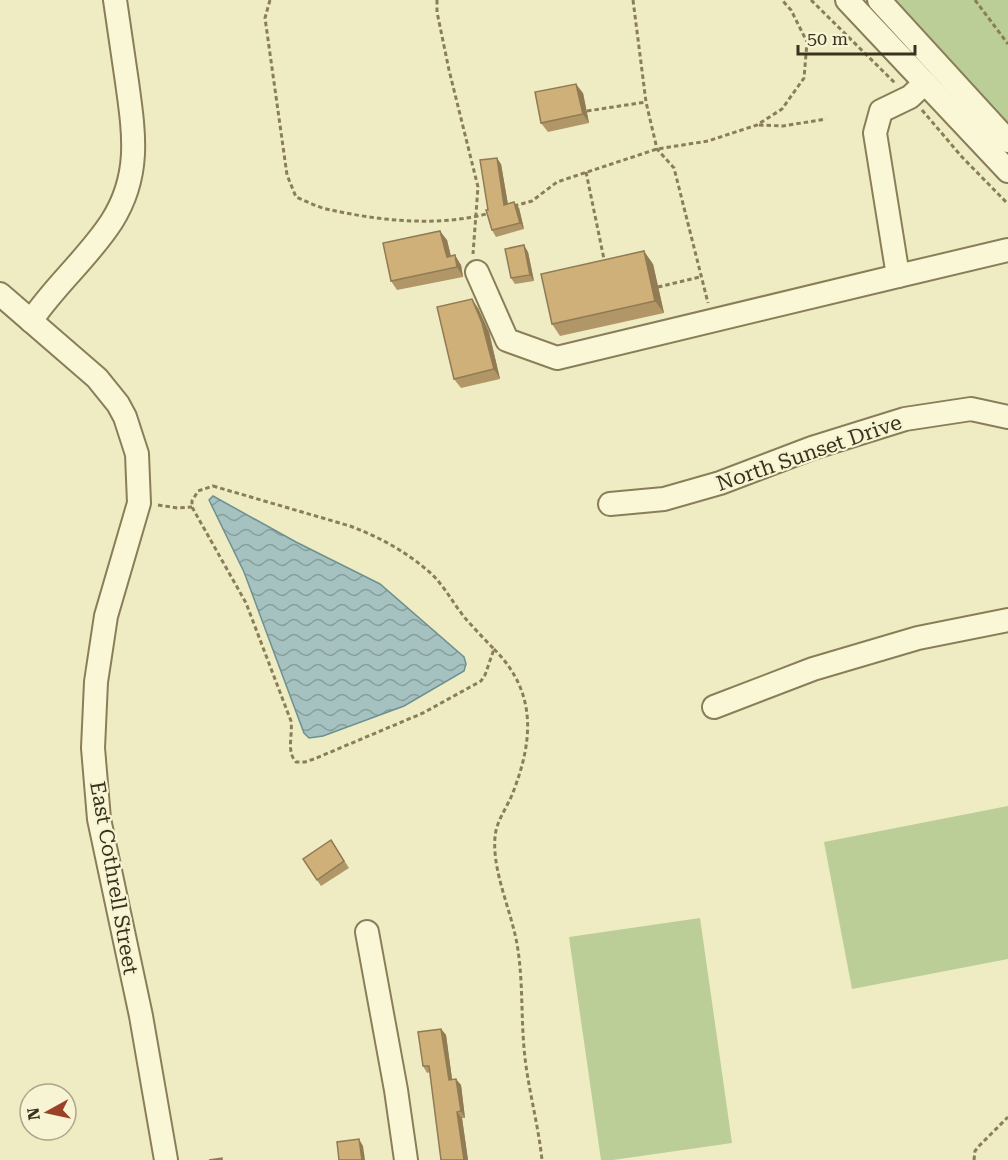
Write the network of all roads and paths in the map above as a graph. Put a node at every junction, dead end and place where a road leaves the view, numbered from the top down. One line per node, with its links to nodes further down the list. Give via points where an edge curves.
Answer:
1 (115, 0): 32 (street, via 134,133 132,170 111,222)
2 (270, 0): 24 (path, via 265,18 287,175 296,197 329,210 367,216 423,221)
3 (437, 0): 24 (path, via 449,70 478,187)
4 (633, 0): 13 (path)
5 (782, 0): 16 (path, via 807,42 804,78 782,109)
6 (811, 0): 11 (path)
7 (847, 0): 12 (street)
8 (879, 0): 17 (street)
9 (975, 0): 10 (path)
10 (1008, 44)
11 (903, 90)
12 (920, 93): 19 (street); 21 (path, via 962,157); 28 (street, via 881,111 875,133)
13 (646, 102): 14 (path); 18 (path)
14 (587, 111)
15 (826, 120): 16 (path)
16 (757, 125): 18 (path, via 708,141)
17 (1008, 141)
18 (657, 149): 20 (path); 29 (path, via 674,168)
19 (1008, 171)
20 (586, 172): 22 (path, via 557,182 532,201); 27 (path)
21 (1008, 204)
22 (510, 207)
23 (499, 210): 24 (path)
24 (476, 217): 26 (path, via 473,253)
25 (1008, 250): 28 (street)
26 (477, 272): 33 (street, via 507,340 557,358)
27 (608, 274)
28 (898, 276): 33 (street)
29 (700, 277): 30 (path); 33 (path)
30 (658, 287)
31 (0, 294): 32 (street, East Cothrell Street)
32 (31, 321): 35 (street, East Cothrell Street, via 97,378 118,404 133,435)
33 (713, 321)
34 (1008, 417): 36 (street, North Sunset Drive, via 971,409 905,419 720,483 664,499)
35 (139, 502): 37 (path); 43 (street, East Cothrell Street, via 106,616 96,682 93,748 99,819 141,1016)
36 (610, 504)
37 (192, 507): 39 (path, via 198,491 213,486 368,533 427,570); 39 (path, via 246,603 291,721 290,751 296,762 314,759 410,719 475,685 485,675)
38 (1008, 620): 40 (street, via 918,638 813,669)
39 (494, 649): 45 (path, via 514,673 528,720 521,771 496,827 495,839 499,874 517,945 524,1051)
40 (714, 708)
41 (368, 932): 44 (street)
42 (1008, 1117): 46 (path, via 975,1151)
43 (165, 1160)
44 (406, 1160)
45 (542, 1160)
46 (974, 1160)

